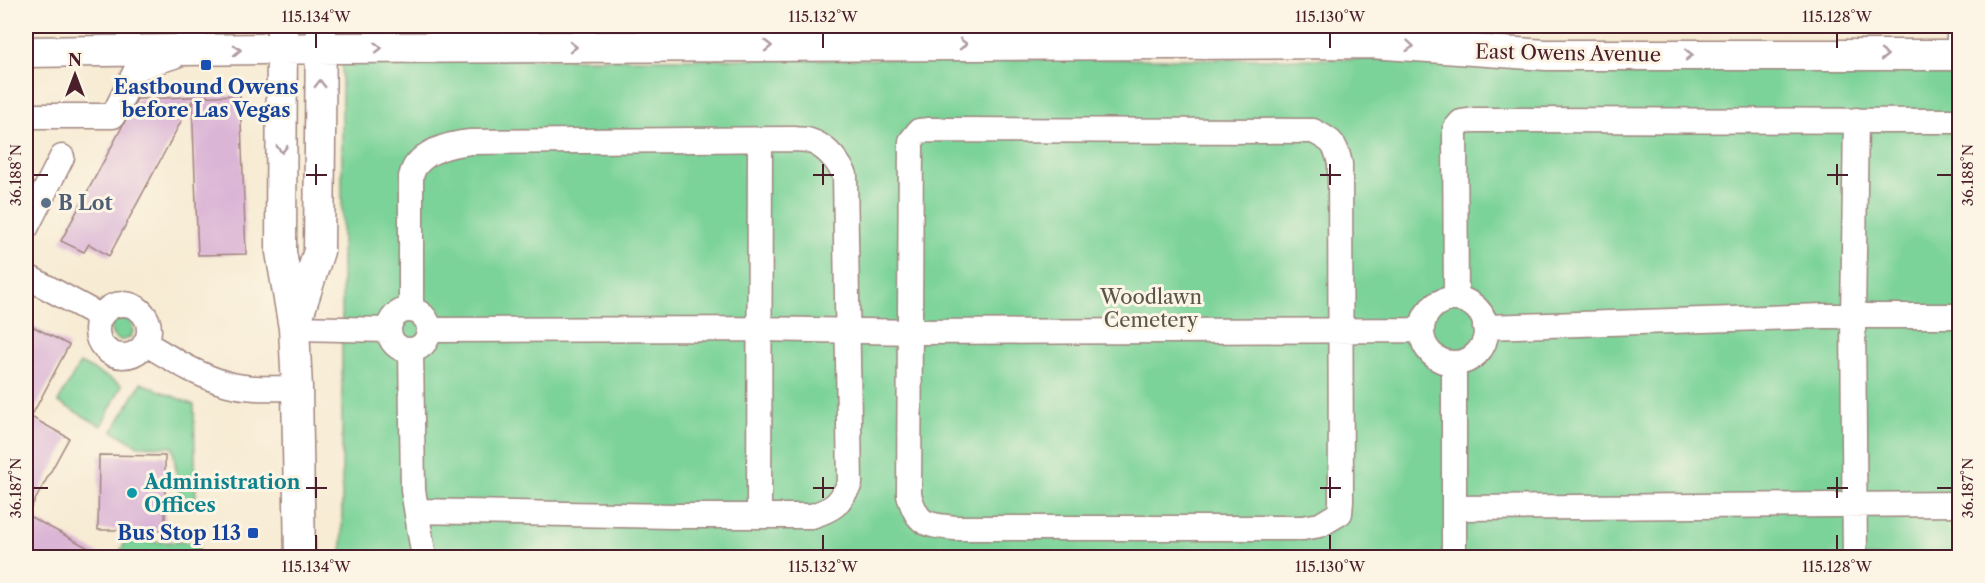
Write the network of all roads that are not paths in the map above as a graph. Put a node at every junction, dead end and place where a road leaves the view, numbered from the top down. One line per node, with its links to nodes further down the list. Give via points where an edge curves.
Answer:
1 (1959, 26): 7 (street)
2 (1184, 34): 4 (main road, East Owens Avenue, one-way to 2); 7 (main road, East Owens Avenue, one-way to 7, via 1546,55)
3 (282, 37): 4 (main road, East Owens Avenue); 5 (main road, East Owens Avenue, one-way to 3); 21 (main road, one-way to 21, via 281,252)
4 (320, 37): 21 (main road, one-way to 4, via 319,252)
5 (192, 51): 6 (main road, East Owens Avenue); 8 (street, via 136,68 113,116)
6 (26, 52)
7 (1959, 55)
8 (26, 116)
9 (1856, 120): 10 (street); 15 (street, via 1461,122 1455,129); 18 (street)
10 (1959, 121)
11 (760, 140): 16 (street, via 470,142 433,152 417,163 411,177); 22 (street); 26 (street, via 811,141 838,162 845,175)
12 (62, 157): 13 (street)
13 (26, 228)
14 (26, 276): 17 (street)
15 (1456, 299): 20 (street, via 1476,308); 25 (street, via 1446,300 1429,311)
16 (411, 310): 23 (street, via 393,318); 24 (street, via 423,315)
17 (100, 316): 29 (street, via 96,333 104,349 112,354 128,356); 29 (street, via 106,309 123,303 139,309 148,323)
18 (1853, 316): 19 (street); 20 (street); 33 (street)
19 (1959, 316)
20 (1485, 327): 31 (street, via 1481,348 1474,356)
21 (294, 328): 23 (street); 32 (main road)
22 (759, 329): 24 (street); 26 (street); 37 (street)
23 (389, 330): 30 (street, via 393,342)
24 (429, 330): 30 (street, via 423,344)
25 (1422, 330): 27 (street); 31 (street, via 1423,340 1434,357)
26 (848, 331): 28 (street); 37 (street, via 850,484 831,509 812,516)
27 (1340, 331): 28 (street); 28 (street, via 1340,513 1320,525 1303,528 955,528 923,523 914,512 909,495); 28 (street, via 1340,164 1338,150 1330,139 1312,131 929,130 919,131 911,141)
28 (909, 332)
29 (145, 344): 32 (street, via 192,371 229,385)
30 (411, 350): 36 (street, via 413,490)
31 (1454, 363): 35 (street)
32 (297, 388): 38 (main road)
33 (1855, 504): 34 (street); 35 (street); 41 (street)
34 (1959, 504)
35 (1455, 508): 40 (street)
36 (417, 511): 37 (street); 39 (street)
37 (759, 516)
38 (300, 558)
39 (424, 558)
40 (1454, 558)
41 (1855, 558)

